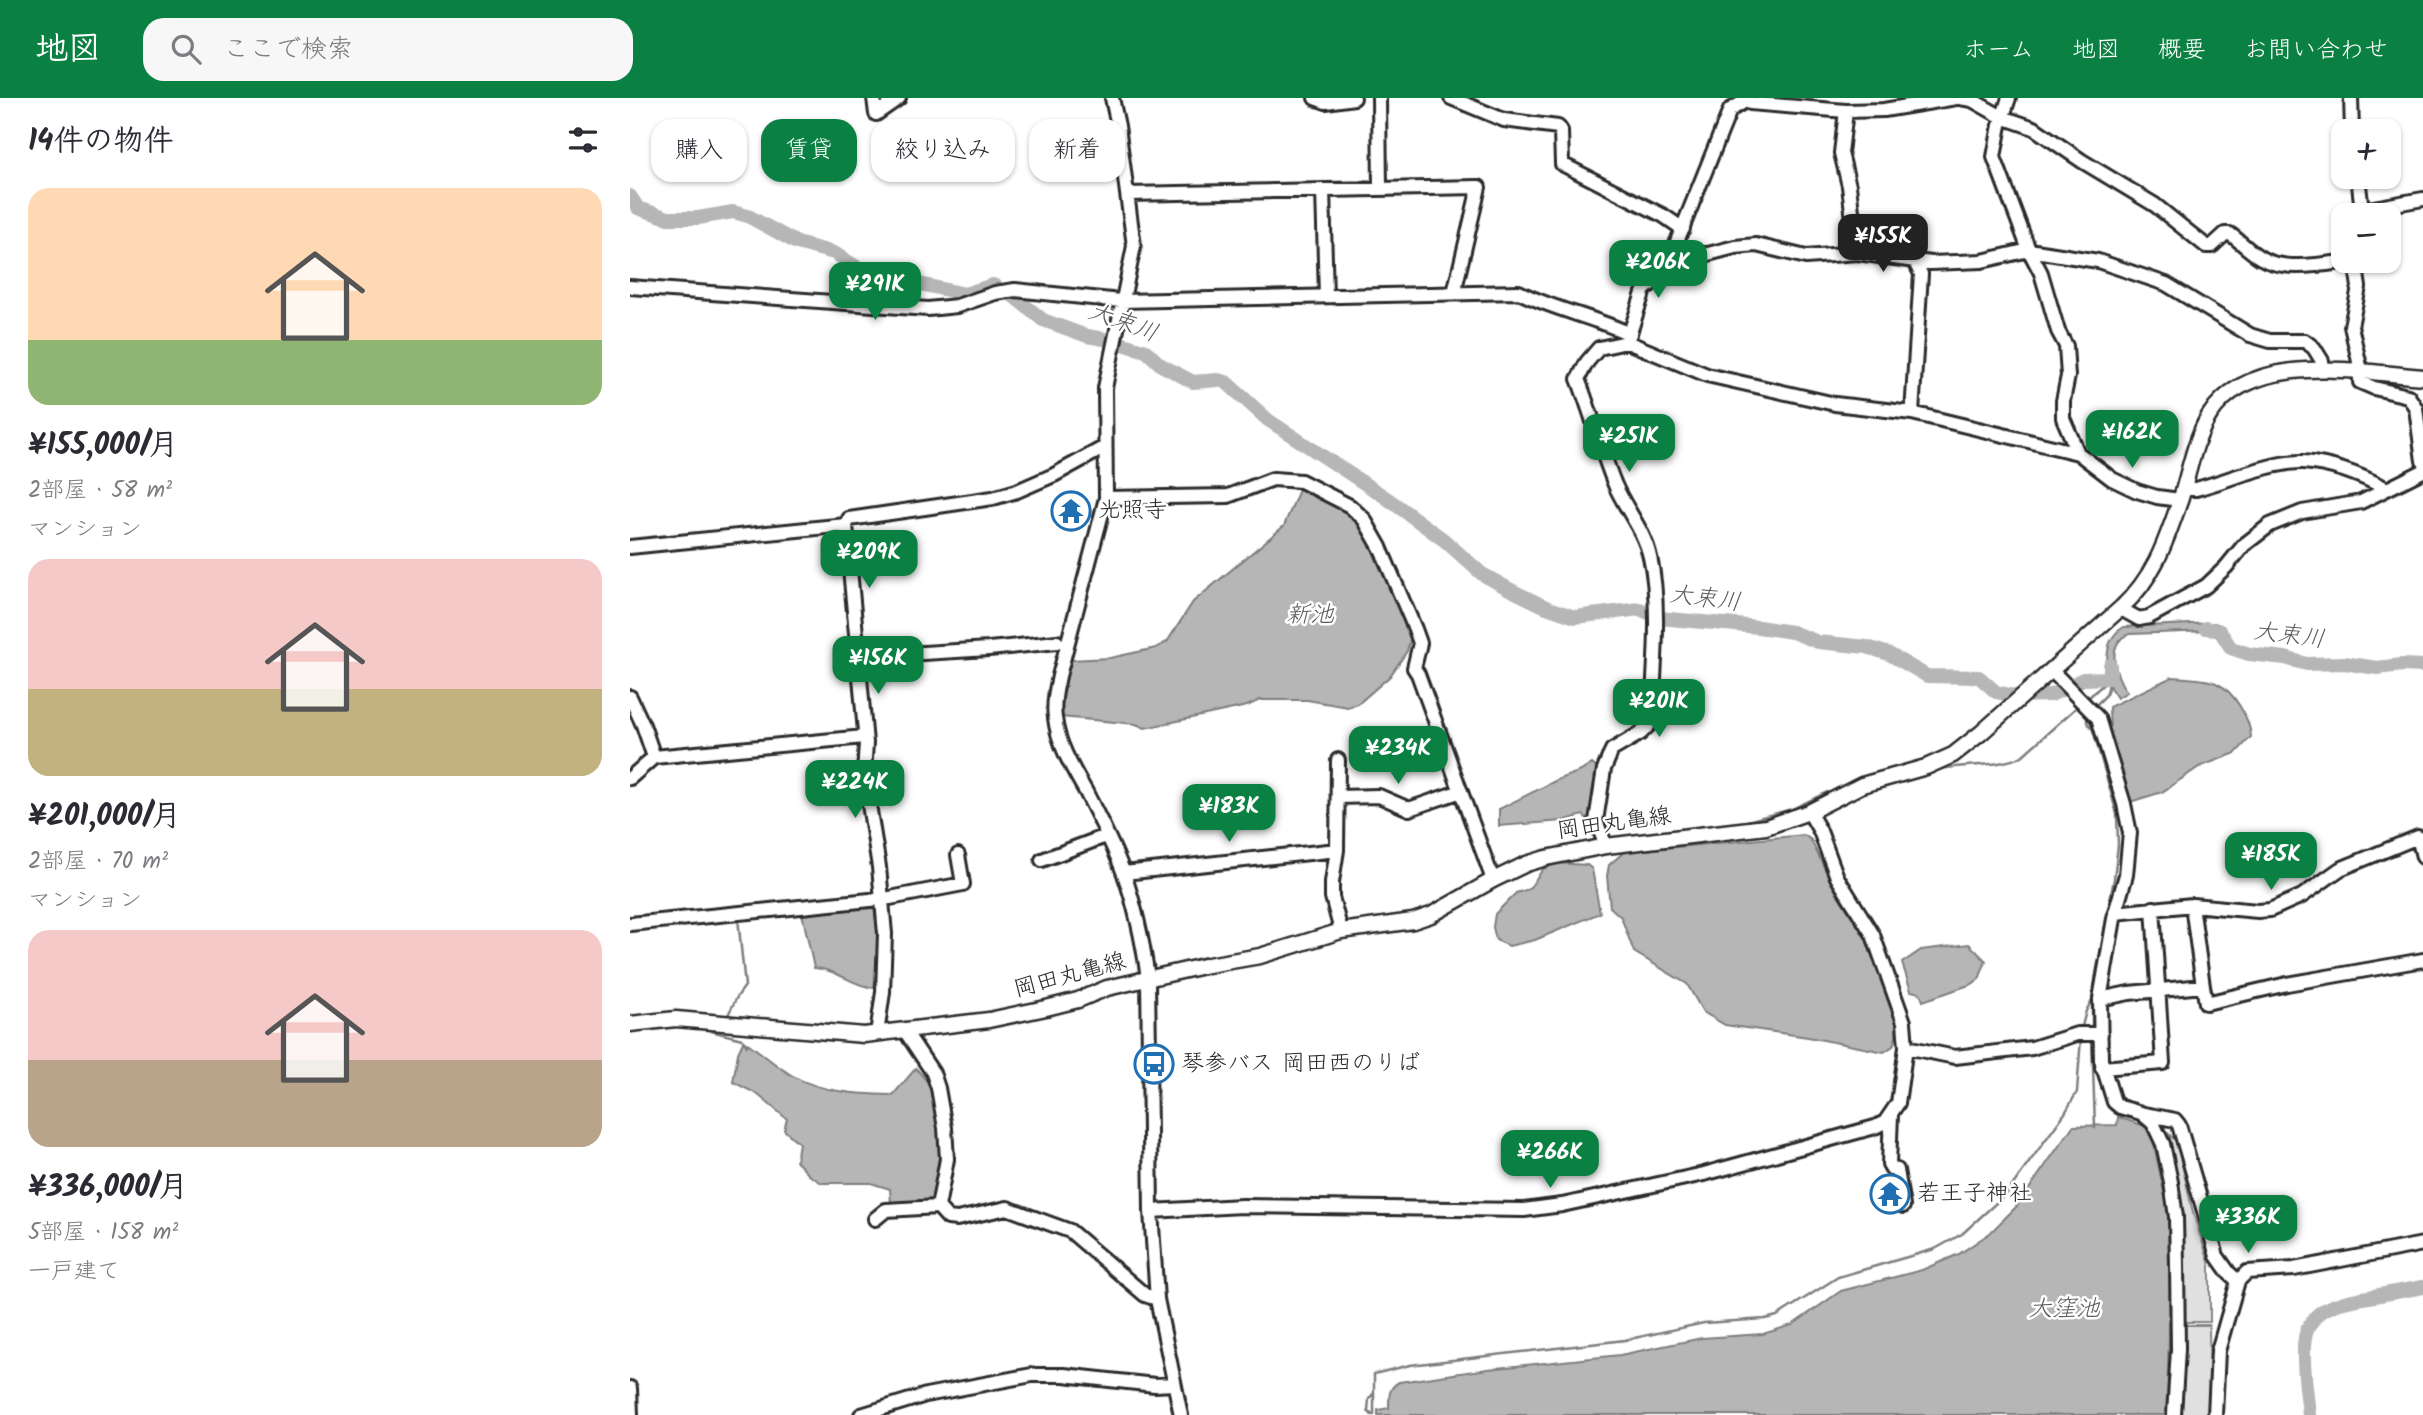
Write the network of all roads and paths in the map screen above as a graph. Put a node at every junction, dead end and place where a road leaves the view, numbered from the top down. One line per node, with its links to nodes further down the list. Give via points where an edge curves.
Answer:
1 (874, 98): 2 (street, via 876,114)
2 (899, 98)
3 (1112, 98): 17 (street)
4 (1315, 98): 5 (street, via 1326,102)
5 (1354, 98)
6 (1379, 98): 15 (street)
7 (1451, 98): 20 (street, via 1503,120 1558,127 1562,164)
8 (1958, 98): 12 (street); 13 (street, via 1972,100)
9 (2009, 98): 13 (street)
10 (2351, 98): 14 (street)
11 (1747, 99): 12 (street); 20 (street, via 1730,110)
12 (1846, 111): 22 (street, via 1842,153)
13 (2003, 117): 21 (street, via 1994,157); 25 (street, via 2034,128 2155,205 2206,246 2231,234 2266,261 2299,266)
14 (2352, 119)
15 (1380, 189): 16 (street); 28 (street, via 1479,187)
16 (1322, 190): 17 (street); 29 (street)
17 (1128, 194): 30 (street, via 1134,246)
18 (2423, 199): 19 (street)
19 (2401, 204)
20 (1683, 229): 23 (street)
21 (2029, 250): 24 (street, via 1982,261); 32 (street, via 2098,261 2166,284 2250,335 2270,341 2305,341 2322,360); 37 (street, via 2066,346 2063,418)
22 (1857, 253): 23 (street, via 1806,257 1756,245 1708,254); 24 (street)
23 (1672, 254): 31 (street, via 1663,273 1644,290)
24 (1915, 261): 35 (street, via 1921,274)
25 (2331, 263)
26 (2355, 273): 33 (street, via 2359,287 2351,326)
27 (630, 287): 30 (street, via 928,309 1015,290)
28 (1454, 293): 29 (street); 31 (street, via 1520,292 1604,322)
29 (1326, 296): 30 (street)
30 (1121, 301): 36 (street, via 1105,388)
31 (1628, 338): 35 (street, via 1645,351 1707,375 1835,404); 58 (street, via 1599,348 1578,379 1615,485 1647,546 1655,615 1651,723 1612,750 1604,769 1596,821)
32 (2323, 370): 33 (main road, 岡田丸亀線); 41 (main road, 岡田丸亀線, via 2260,376 2230,394 2204,426)
33 (2360, 373): 34 (main road, 岡田丸亀線); 38 (street, via 2360,382 2408,396 2416,408)
34 (2423, 377)
35 (1912, 413): 37 (street)
36 (1105, 447): 42 (street); 43 (street, via 1017,491 849,519)
37 (2078, 453): 41 (street, via 2137,492 2157,497)
38 (2423, 461)
39 (2423, 471): 40 (street)
40 (2387, 489): 41 (street, via 2348,471 2302,462); 45 (street, via 2361,502 2301,512 2270,525 2206,586 2148,617 2139,619)
41 (2182, 494): 45 (main road, 岡田丸亀線, via 2158,560)
42 (1106, 498): 54 (street, via 1228,496 1262,481 1288,479 1350,506 1364,519 1380,547 1415,629 1420,643 1414,668); 57 (street, via 1055,694 1059,738)
43 (846, 525): 44 (street); 47 (street)
44 (630, 547)
45 (2121, 609): 48 (main road, 岡田丸亀線)
46 (1057, 642): 47 (street)
47 (858, 657): 50 (street)
48 (2052, 671): 56 (main road, 岡田丸亀線, via 1953,755 1862,785); 68 (street, via 2098,718 2124,804 2130,832 2126,875)
49 (630, 697): 51 (street)
50 (864, 737): 51 (street); 65 (street, via 864,774)
51 (654, 757): 53 (street)
52 (1339, 760): 55 (street)
53 (630, 778)
54 (1461, 791): 55 (street, via 1409,809 1379,796); 64 (street)
55 (1339, 797): 59 (street)
56 (1809, 812): 58 (main road, 岡田丸亀線, via 1766,827); 80 (street, via 1837,877 1873,935 1902,1014)
57 (1106, 836): 62 (street); 63 (street)
58 (1606, 846): 64 (main road, 岡田丸亀線, via 1526,864)
59 (1337, 850): 63 (street); 70 (street, via 1332,897)
60 (958, 855): 65 (street, via 963,884)
61 (2423, 858): 66 (street, via 2418,837 2340,869 2302,896 2270,910)
62 (1042, 860)
63 (1124, 873): 72 (street, via 1138,917)
64 (1493, 880): 70 (main road, 岡田丸亀線, via 1431,915)
65 (881, 898): 69 (street); 78 (street, via 885,934)
66 (2192, 905): 67 (street); 73 (street)
67 (2153, 908): 68 (street); 74 (street)
68 (2115, 913): 75 (street)
69 (630, 924)
70 (1341, 931): 72 (main road, 岡田丸亀線, via 1260,956)
71 (2423, 960): 73 (street, via 2206,1003)
72 (1148, 978): 77 (main road, 岡田丸亀線, via 1046,1009); 86 (street)
73 (2203, 986): 74 (street)
74 (2159, 990): 75 (street); 81 (street, via 2163,1063)
75 (2100, 999): 79 (street)
76 (630, 1024): 78 (main road, 岡田丸亀線, via 676,1019)
77 (905, 1031): 78 (main road, 岡田丸亀線); 85 (street, via 938,1088 947,1160)
78 (877, 1034)
79 (2089, 1034): 80 (street, via 2032,1048 1955,1057); 81 (street)
80 (1906, 1047): 83 (street, via 1898,1103)
81 (2102, 1068): 82 (street, via 2114,1102)
82 (2141, 1113): 89 (street, via 2175,1119 2179,1125 2217,1256); 96 (street, via 2153,1123 2163,1144 2176,1217)
83 (1891, 1115): 84 (street, via 1889,1164 1897,1171); 86 (street, via 1875,1127 1704,1174 1524,1210 1241,1206)
84 (1903, 1206)
85 (938, 1208): 87 (street, via 886,1210); 90 (street, via 948,1219 957,1219 1007,1208 1070,1231 1145,1295)
86 (1150, 1211): 90 (street)
87 (875, 1219)
88 (2423, 1244): 89 (street, via 2294,1269 2247,1272)
89 (2238, 1281): 97 (street, via 2218,1351)
90 (1157, 1299): 91 (street)
91 (1174, 1384): 94 (street, via 1032,1375 926,1395); 95 (street)
92 (630, 1388): 93 (street)
93 (631, 1415)
94 (860, 1415)
95 (1181, 1415)
96 (2174, 1415)
97 (2214, 1415)

